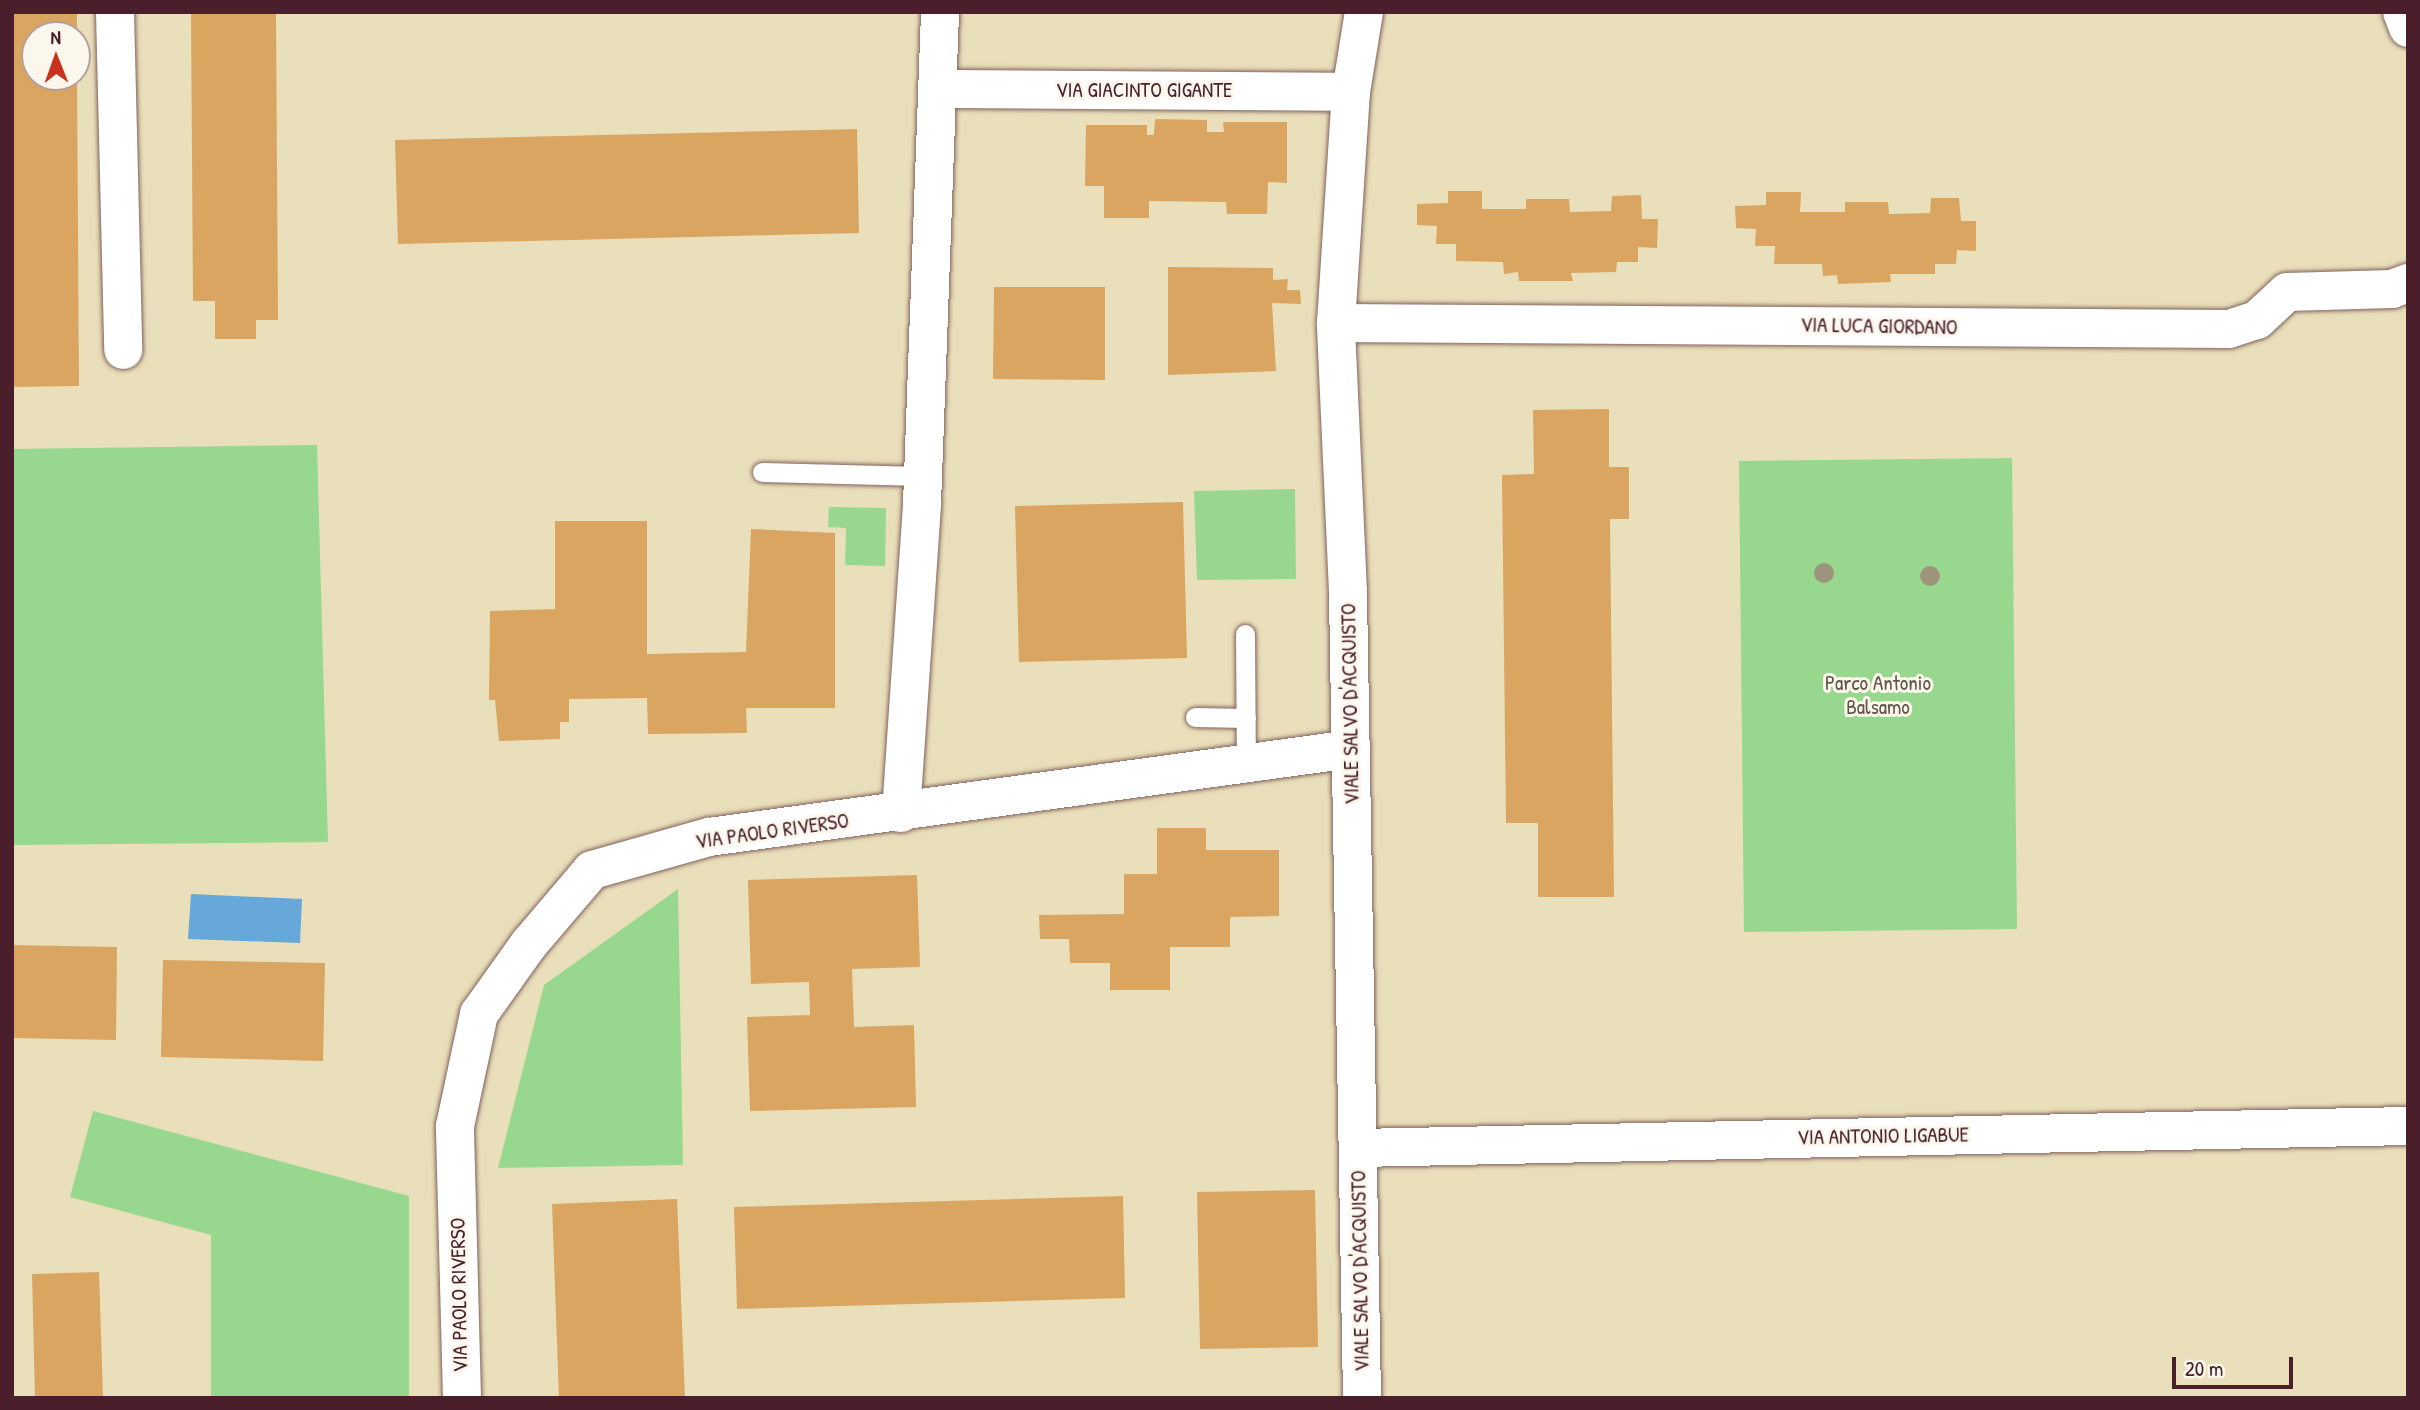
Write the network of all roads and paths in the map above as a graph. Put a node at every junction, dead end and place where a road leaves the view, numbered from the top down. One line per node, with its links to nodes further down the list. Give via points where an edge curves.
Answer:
1 (116, 12): 10 (street)
2 (940, 12): 6 (street)
3 (1364, 12): 7 (street, VIALE SALVO D'ACQUISTO)
4 (2402, 12): 5 (street)
5 (2408, 28)
6 (937, 89): 7 (street, VIA GIACINTO GIGANTE); 12 (street)
7 (1351, 92): 9 (street, VIALE SALVO D'ACQUISTO)
8 (2408, 283): 9 (street, VIA LUCA GIORDANO, via 2392,289 2287,292 2256,320 2229,328)
9 (1336, 323): 16 (street, VIALE SALVO D'ACQUISTO)
10 (123, 350)
11 (762, 472): 12 (lane)
12 (923, 476): 18 (street)
13 (1245, 634): 15 (lane)
14 (1195, 717): 15 (lane)
15 (1246, 718): 17 (lane)
16 (1351, 749): 17 (street, VIA PAOLO RIVERSO); 20 (street, VIALE SALVO D'ACQUISTO)
17 (1246, 767): 18 (street, VIA PAOLO RIVERSO)
18 (901, 813): 21 (street, VIA PAOLO RIVERSO, via 709,838 592,870 529,944 479,1014 455,1126)
19 (2408, 1126): 20 (street, VIA ANTONIO LIGABUE)
20 (1358, 1147): 22 (street, VIALE SALVO D'ACQUISTO)
21 (462, 1398)
22 (1362, 1398)

